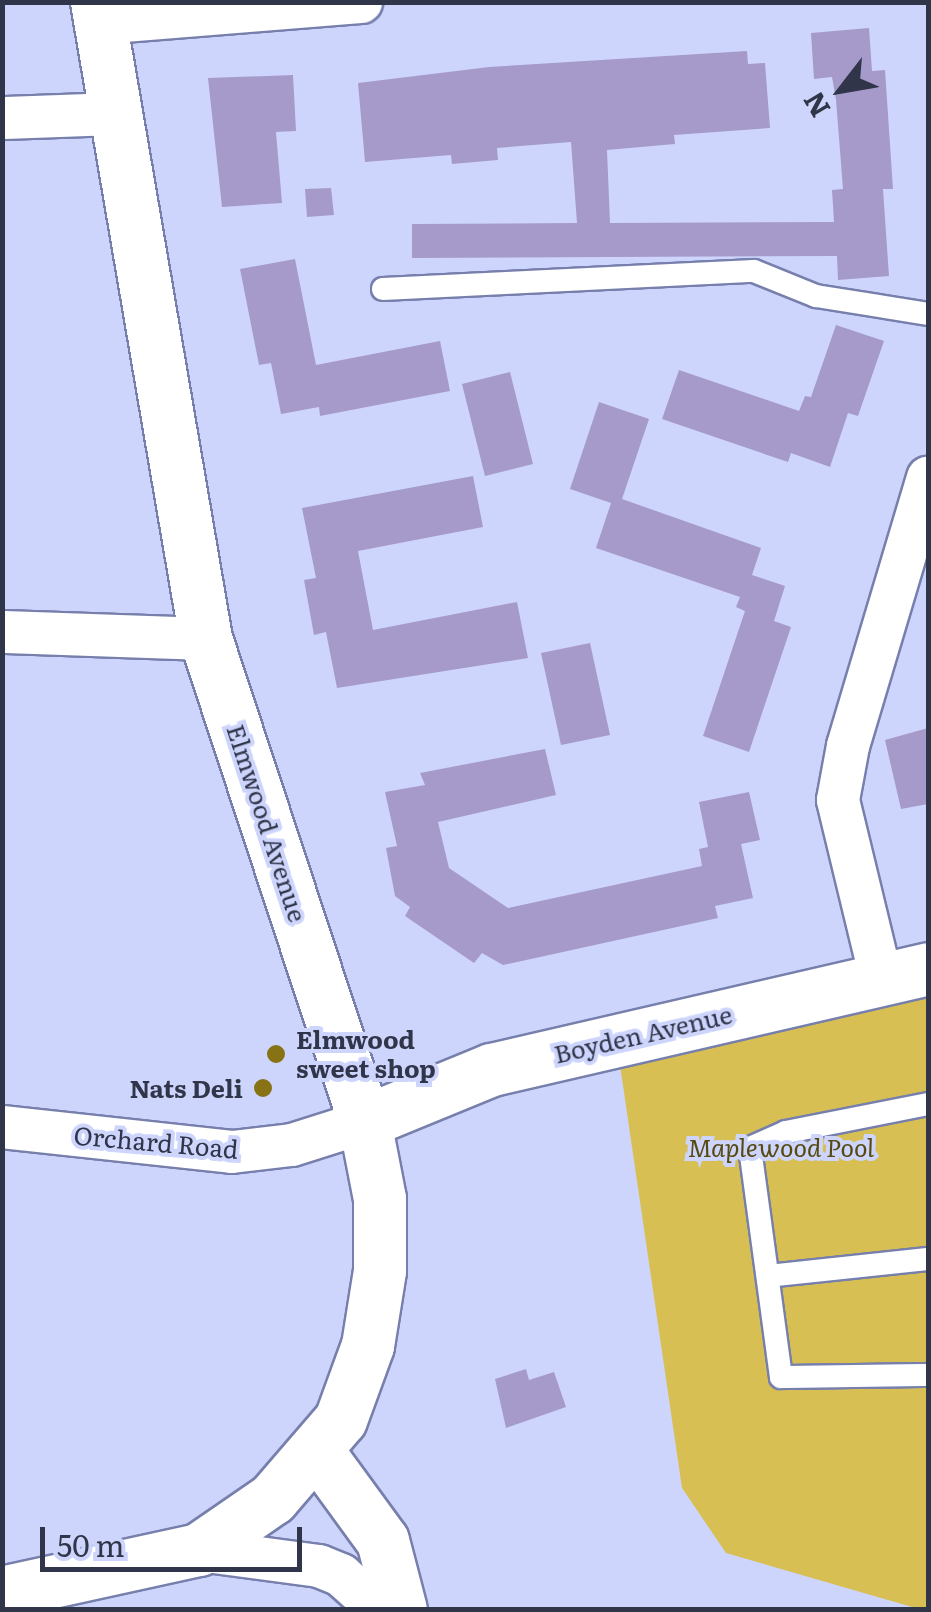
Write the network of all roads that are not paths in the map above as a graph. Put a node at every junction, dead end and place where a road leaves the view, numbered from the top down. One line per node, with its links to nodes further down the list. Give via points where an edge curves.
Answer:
1 (361, 2): 2 (street)
2 (99, 13): 3 (street, Elmwood Avenue)
3 (115, 114): 4 (street); 9 (street, Elmwood Avenue)
4 (2, 118)
5 (383, 289): 6 (lane, via 754,271 816,296)
6 (928, 314)
7 (928, 478): 10 (street, via 838,800)
8 (2, 632): 9 (street)
9 (206, 639): 12 (street, Elmwood Avenue)
10 (905, 973): 12 (street, Boyden Avenue, via 492,1070)
11 (928, 1104): 15 (lane, via 786,1132 750,1148)
12 (366, 1122): 13 (street, Orchard Road, via 292,1145 232,1152); 17 (street, Elmwood Avenue, via 380,1200 380,1272 368,1346 341,1420)
13 (2, 1127)
14 (928, 1258): 15 (lane)
15 (768, 1276): 16 (lane, via 781,1377)
16 (928, 1375)
17 (318, 1452): 18 (street, via 273,1499); 21 (street, via 383,1541)
18 (199, 1550): 19 (street); 20 (street, via 320,1566 341,1575)
19 (2, 1593)
20 (380, 1610)
21 (401, 1610)

